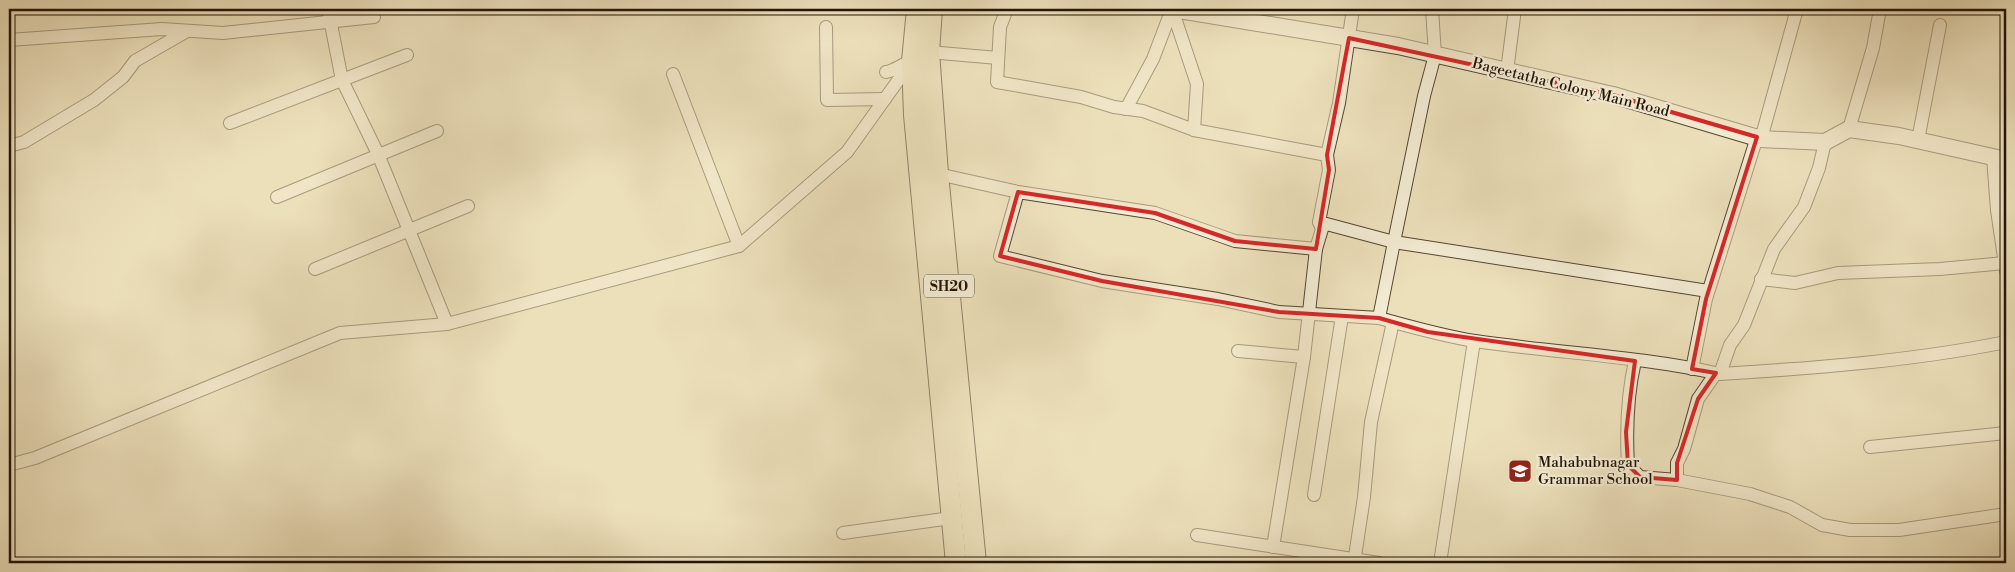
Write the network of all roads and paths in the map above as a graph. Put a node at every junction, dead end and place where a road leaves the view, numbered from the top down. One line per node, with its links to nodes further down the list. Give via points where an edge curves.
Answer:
1 (328, 9): 12 (street)
2 (917, 9): 20 (main road, SH20)
3 (932, 9): 20 (main road, SH20)
4 (1008, 9): 21 (street, via 1000,27)
5 (1172, 9): 16 (street, Bageetatha Colony Main Road); 27 (street, via 1153,59); 30 (street, via 1197,84)
6 (1353, 9): 16 (street)
7 (1432, 9): 19 (street)
8 (1515, 9): 22 (street)
9 (1797, 9): 32 (street)
10 (1880, 9): 29 (street, via 1873,48)
11 (374, 17): 12 (street)
12 (331, 22): 15 (street, via 223,33); 25 (street)
13 (1940, 25): 33 (street)
14 (826, 27): 26 (street, via 827,100)
15 (187, 30): 17 (street); 35 (street, via 135,61 123,77 94,100 24,142)
16 (1349, 38): 19 (street, Bageetatha Colony Main Road); 37 (street)
17 (9, 40)
18 (407, 55): 25 (street)
19 (1435, 55): 22 (street, Bageetatha Colony Main Road); 45 (street)
20 (921, 56): 21 (street); 23 (street); 26 (street); 39 (main road, SH20); 70 (main road, SH20, via 914,115)
21 (998, 58): 27 (street, via 997,82)
22 (1507, 71): 32 (street, Bageetatha Colony Main Road, via 1613,95)
23 (886, 72)
24 (673, 74): 46 (street)
25 (342, 80): 28 (street); 36 (street)
26 (885, 99): 46 (street, via 848,152)
27 (1126, 109): 30 (street, via 1143,110)
28 (230, 123)
29 (1849, 129): 33 (street); 34 (street)
30 (1194, 130): 37 (street)
31 (437, 131): 36 (street)
32 (1759, 138): 34 (street, Bageetatha Colony Main Road); 51 (street)
33 (1918, 140): 38 (street)
34 (1825, 142): 50 (street, via 1804,208 1774,249)
35 (9, 146)
36 (378, 154): 41 (street); 44 (street)
37 (1327, 154): 43 (street, via 1329,170)
38 (2000, 158): 48 (street)
39 (938, 174): 40 (street); 76 (main road, SH20)
40 (1018, 192): 47 (street, via 1155,213 1235,241); 52 (street, via 1000,256 1102,281)
41 (277, 197)
42 (468, 206): 44 (street)
43 (1319, 222): 45 (street); 47 (street, via 1322,229)
44 (410, 230): 49 (street); 56 (street)
45 (1394, 242): 51 (street); 54 (street)
46 (739, 246): 56 (street)
47 (1316, 249): 52 (street)
48 (2005, 259): 50 (street, via 1940,269 1838,273 1795,284)
49 (315, 269)
50 (1761, 279): 63 (street, via 1744,325 1730,345)
51 (1708, 291): 62 (street)
52 (1308, 315): 53 (street); 60 (street)
53 (1342, 316): 54 (street); 68 (street)
54 (1379, 318): 55 (street)
55 (1393, 322): 57 (street); 74 (street, via 1371,422)
56 (447, 324): 66 (street, via 340,332 35,458)
57 (1474, 341): 61 (street, via 1616,356); 78 (street)
58 (2006, 342): 63 (street, via 1956,352 1802,370)
59 (1238, 351): 60 (street)
60 (1304, 357): 73 (street)
61 (1636, 361): 62 (street); 67 (street, via 1626,432 1628,465 1640,477)
62 (1692, 369): 63 (street)
63 (1718, 374): 67 (street, via 1698,399 1677,464)
64 (2006, 433): 65 (street)
65 (1870, 447)
66 (9, 465)
67 (1677, 480): 69 (street, via 1750,494 1790,507 1822,525 1850,530 1900,530)
68 (1314, 495)
69 (2006, 514)
70 (951, 518): 71 (street); 75 (main road, SH20)
71 (843, 533)
72 (1198, 535): 73 (street)
73 (1273, 547): 74 (street)
74 (1354, 562): 77 (street)
75 (956, 563)
76 (976, 563)
77 (1379, 563)
78 (1440, 563)

